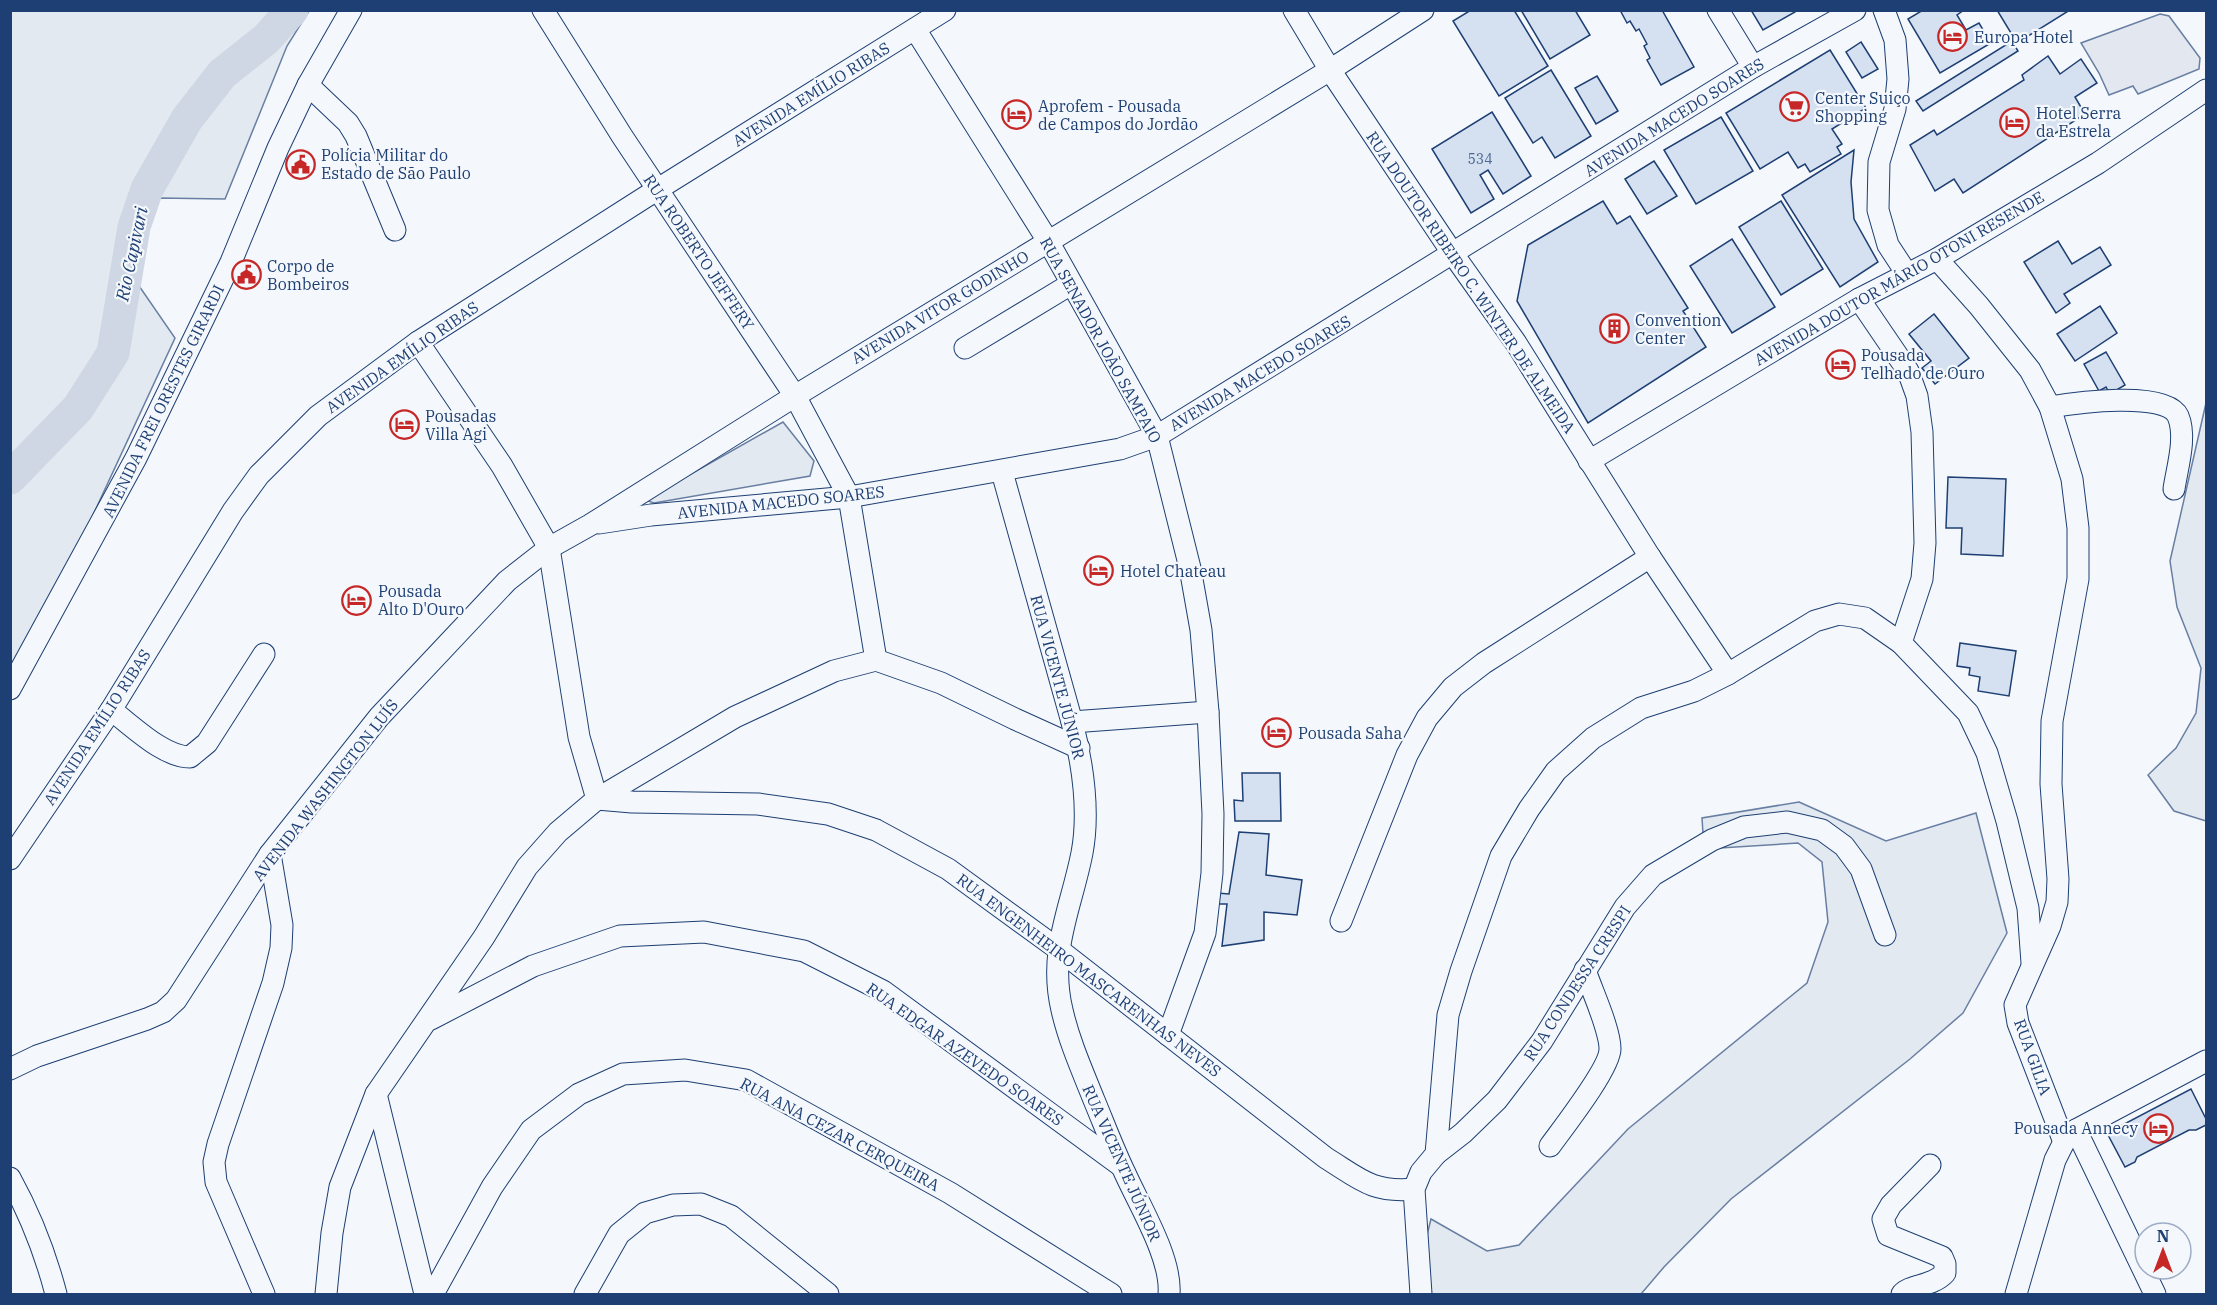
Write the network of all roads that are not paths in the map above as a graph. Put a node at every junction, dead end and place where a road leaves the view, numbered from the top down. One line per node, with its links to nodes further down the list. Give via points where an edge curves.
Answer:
1 (351, 10): 12 (street, AVENIDA FREI ORESTES GIRARDI)
2 (543, 10): 14 (street, RUA ROBERTO JEFFERY)
3 (945, 10): 9 (street, AVENIDA EMÍLIO RIBAS)
4 (1294, 10): 11 (street, RUA DOUTOR RIBEIRO C. WINTER DE ALMEIDA)
5 (1423, 10): 11 (street, AVENIDA VITOR GODINHO)
6 (1718, 10): 10 (street)
7 (1855, 10): 10 (street, AVENIDA MACEDO SOARES)
8 (1884, 10): 19 (street, via 1895,40 1898,79 1895,109 1879,162 1878,210 1888,245)
9 (915, 29): 14 (street, AVENIDA EMÍLIO RIBAS); 16 (street, RUA SENADOR JOÃO SAMPAIO)
10 (1753, 67): 17 (street, AVENIDA MACEDO SOARES)
11 (1330, 70): 16 (street, AVENIDA VITOR GODINHO); 17 (street, RUA DOUTOR RIBEIRO C. WINTER DE ALMEIDA)
12 (308, 85): 15 (street, via 348,123 356,136); 40 (street, AVENIDA FREI ORESTES GIRARDI, via 231,262 141,448)
13 (2206, 90): 18 (street, AVENIDA DOUTOR MÁRIO OTONI RESENDE, via 2098,163)
14 (658, 189): 22 (street, AVENIDA EMÍLIO RIBAS); 24 (street, RUA ROBERTO JEFFERY)
15 (395, 230)
16 (1048, 242): 20 (street, RUA SENADOR JOÃO SAMPAIO); 24 (street, AVENIDA VITOR GODINHO)
17 (1453, 254): 26 (street, AVENIDA MACEDO SOARES); 27 (street, RUA DOUTOR RIBEIRO C. WINTER DE ALMEIDA, via 1516,343)
18 (1937, 259): 19 (street, AVENIDA DOUTOR MÁRIO OTONI RESENDE); 25 (street, via 2030,370)
19 (1907, 274): 21 (street, AVENIDA DOUTOR MÁRIO OTONI RESENDE)
20 (1071, 284): 23 (street); 26 (street, RUA SENADOR JOÃO SAMPAIO)
21 (1859, 299): 27 (street, AVENIDA DOUTOR MÁRIO OTONI RESENDE); 36 (street, via 1908,372 1917,396 1922,432 1922,579)
22 (418, 342): 34 (street, via 502,466); 41 (street, AVENIDA EMÍLIO RIBAS, via 318,416 259,475 232,511)
23 (965, 348)
24 (795, 396): 30 (street, AVENIDA VITOR GODINHO); 31 (street, RUA ROBERTO JEFFERY)
25 (2050, 407): 29 (street, via 2085,402 2141,402 2171,408 2177,415 2181,438); 51 (street, via 2072,479 2078,528 2078,579 2052,721 2057,902)
26 (1157, 436): 28 (street, AVENIDA MACEDO SOARES, via 1120,449); 42 (street, RUA SENADOR JOÃO SAMPAIO, via 1190,568 1201,630)
27 (1589, 461): 35 (street, RUA DOUTOR RIBEIRO C. WINTER DE ALMEIDA)
28 (1002, 472): 31 (street, AVENIDA MACEDO SOARES); 43 (street, RUA VICENTE JÚNIOR)
29 (2174, 489)
30 (644, 491): 32 (street, via 645,508); 33 (street, AVENIDA VITOR GODINHO)
31 (849, 497): 32 (street, AVENIDA MACEDO SOARES); 38 (street, RUA ROBERTO JEFFERY)
32 (651, 515): 33 (street, AVENIDA MACEDO SOARES)
33 (590, 525): 34 (street, AVENIDA VITOR GODINHO)
34 (549, 548): 45 (street, via 579,737); 46 (street, AVENIDA WASHINGTON LUÍS, via 507,581 379,717)
35 (1650, 557): 39 (street, RUA DOUTOR RIBEIRO C. WINTER DE ALMEIDA); 48 (street, via 1484,663 1453,687 1433,710 1407,755)
36 (1901, 643): 39 (street, via 1865,618 1839,614 1815,621); 51 (street, via 1968,713 1988,753 2028,909)
37 (264, 654): 41 (street, via 207,744 190,757 177,757)
38 (876, 660): 44 (street, via 941,683); 45 (street, via 834,671 735,717)
39 (1728, 674): 60 (street, via 1641,708 1593,738 1556,771 1528,809 1501,856 1448,1015)
40 (10, 689)
41 (111, 710): 47 (street, AVENIDA EMÍLIO RIBAS)
42 (1208, 712): 43 (street); 54 (street, RUA SENADOR JOÃO SAMPAIO, via 1213,814 1205,933)
43 (1072, 723): 44 (street, RUA VICENTE JÚNIOR)
44 (1079, 748): 50 (street, RUA VICENTE JÚNIOR, via 1085,794 1082,852)
45 (597, 799): 50 (street, RUA ENGENHEIRO MASCARENHAS NEVES, via 758,804 828,814 876,830 948,869); 53 (street, via 558,832 527,867)
46 (270, 854): 56 (street, AVENIDA WASHINGTON LUÍS, via 176,1000 163,1012); 66 (street, via 282,925 281,948 214,1162 223,1201)
47 (10, 859)
48 (1341, 921)
49 (1885, 935): 52 (street, RUA CONDESSA CRESPI, via 1861,869 1844,846 1822,830 1787,822 1744,827 1712,840 1653,875 1625,907)
50 (1058, 949): 54 (street, RUA ENGENHEIRO MASCARENHAS NEVES); 62 (street, RUA VICENTE JÚNIOR, via 1061,1007 1071,1044)
51 (2032, 963): 58 (street, RUA GILIA, via 2015,1005 2018,1023)
52 (1585, 970): 59 (street, via 1608,1034 1610,1052); 60 (street, RUA CONDESSA CRESPI, via 1542,1041 1497,1100)
53 (428, 1020): 57 (street); 62 (street, RUA EDGAR AZEVEDO SOARES, via 533,966 620,936 704,932 804,951 883,991)
54 (1168, 1035): 64 (street, RUA ENGENHEIRO MASCARENHAS NEVES, via 1326,1158 1372,1186 1396,1191)
55 (2206, 1061): 58 (street)
56 (10, 1069)
57 (376, 1095): 67 (street, via 340,1187); 68 (street)
58 (2070, 1136): 76 (street, via 2055,1160); 77 (street, RUA GILIA)
59 (1550, 1146)
60 (1436, 1154): 64 (street, RUA CONDESSA CRESPI, via 1421,1172)
61 (1930, 1165): 75 (street, via 1891,1205 1883,1219 1888,1235 1942,1257 1945,1274)
62 (1122, 1166): 73 (street, RUA VICENTE JÚNIOR, via 1163,1256)
63 (10, 1178): 65 (street, via 44,1250)
64 (1414, 1189): 74 (street)
65 (56, 1294)
66 (264, 1294)
67 (326, 1294)
68 (425, 1294)
69 (433, 1294): 72 (street, RUA ANA CEZAR CERQUEIRA, via 492,1187 531,1130 579,1094 623,1074 685,1070 746,1080 950,1192)
70 (585, 1294): 71 (street, via 620,1234 645,1213 673,1205 700,1204 731,1216)
71 (828, 1294)
72 (1111, 1294)
73 (1169, 1294)
74 (1421, 1294)
75 (1902, 1294)
76 (2016, 1294)
77 (2155, 1294)

